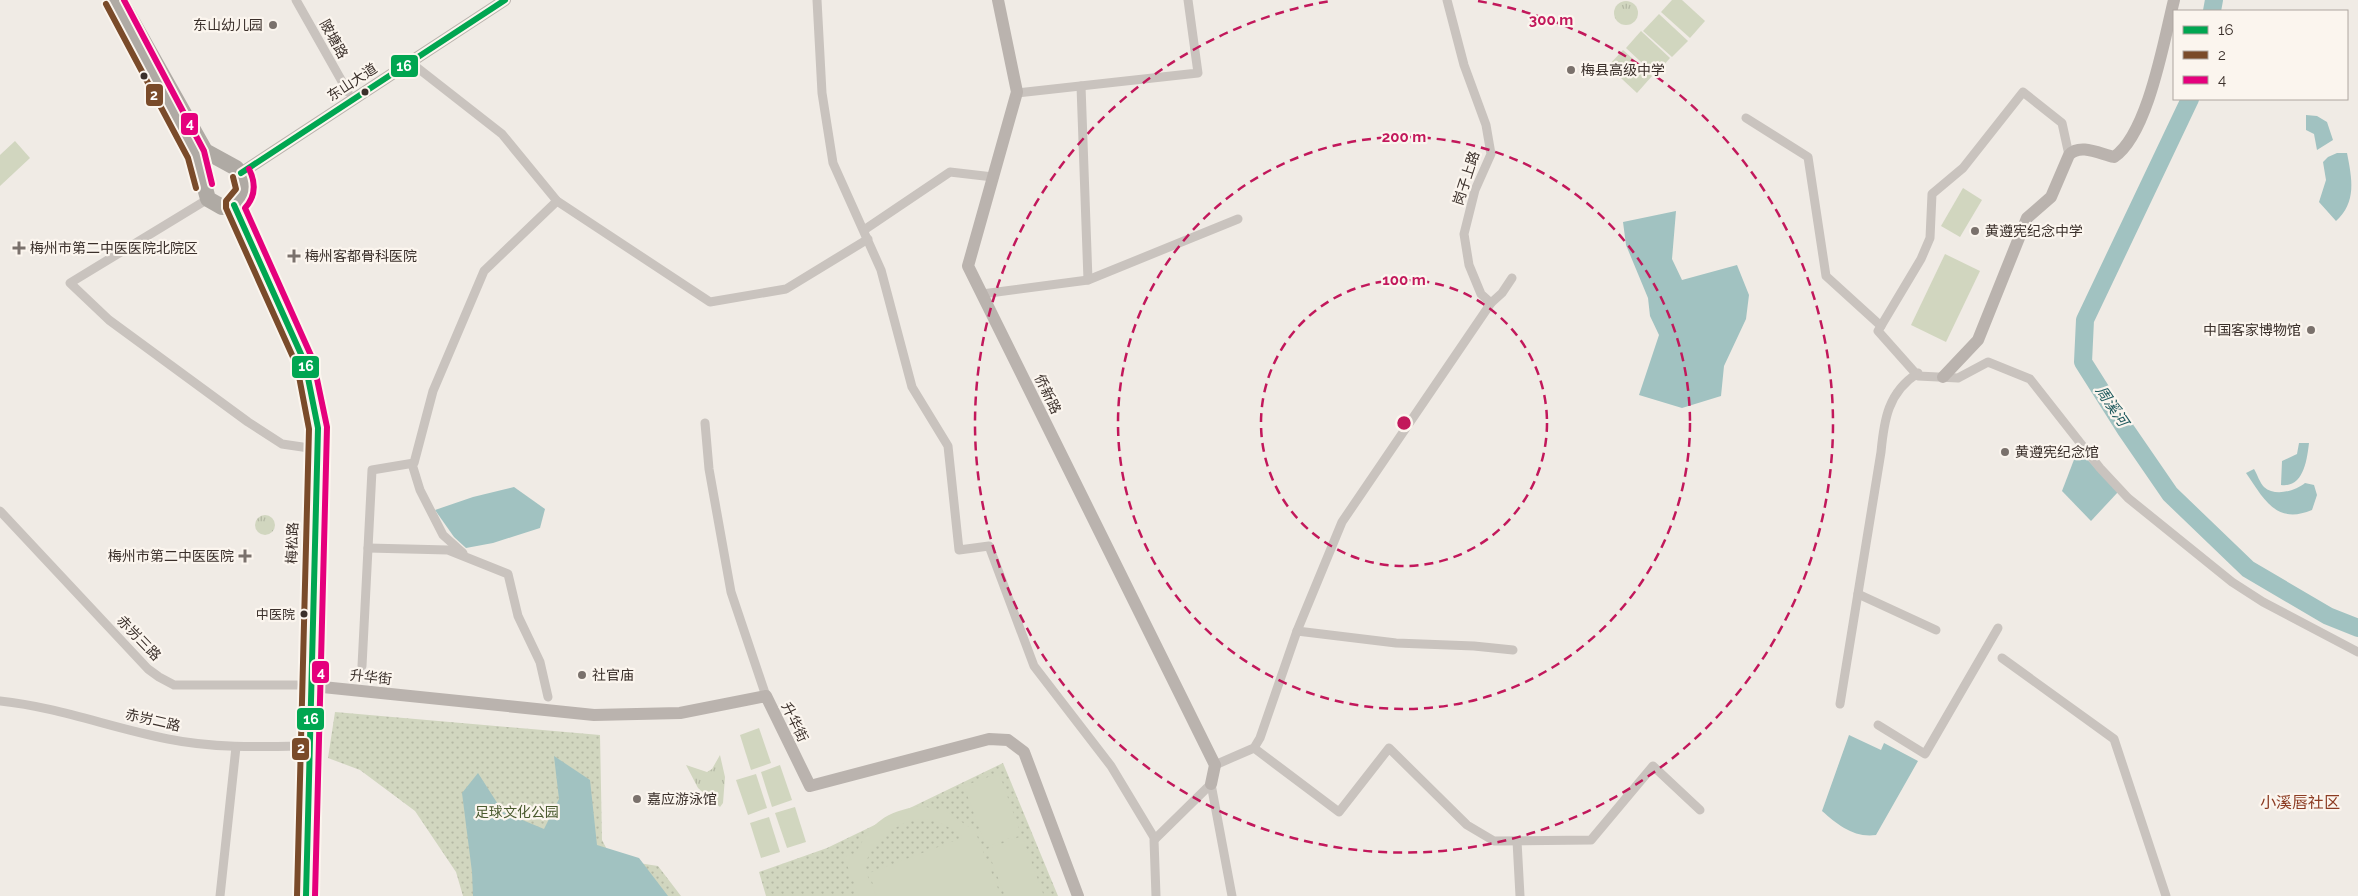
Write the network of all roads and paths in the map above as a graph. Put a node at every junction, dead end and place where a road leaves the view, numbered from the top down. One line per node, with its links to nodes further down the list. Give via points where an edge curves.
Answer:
1 (114, 0): 18 (highway, via 196,155)
2 (120, 0): 16 (highway, via 205,151)
3 (296, 0): 12 (street, 陂塘路)
4 (504, 0): 10 (street, 东山大道)
5 (817, 0): 22 (street, via 822,93 832,163)
6 (998, 0): 13 (street, 侨新路)
7 (1188, 0): 11 (street, via 1198,73)
8 (1447, 0): 27 (street, 岗子上路, via 1464,65 1486,125 1491,154 1475,190 1464,234 1469,265 1481,294)
9 (2174, 0): 15 (street, via 2155,80 2131,140 2114,157 2080,149)
10 (410, 62): 16 (street, 东山大道); 19 (street, via 502,134)
11 (1080, 86): 13 (street); 25 (street)
12 (348, 92)
13 (1017, 93): 17 (street, 侨新路)
14 (1746, 118): 28 (street, via 1808,157 1826,276)
15 (2070, 155): 28 (street, via 2062,123 2023,92 1963,168 1932,194 1930,238); 30 (street, via 2050,197 2027,218 1978,340)
16 (235, 169): 18 (highway, via 217,167 212,170 205,180); 20 (highway, via 244,178 246,190)
17 (993, 177): 22 (street, via 950,172); 26 (street, 侨新路, via 968,266)
18 (206, 192): 20 (highway, via 217,206); 32 (street, via 70,283 109,320 248,422 282,444)
19 (557, 201): 23 (street, via 710,302 786,289); 33 (street, via 484,271 433,391)
20 (231, 206): 32 (street, 梅松路, via 297,364 310,430); 63 (street, 梅松路, via 305,363 318,428)
21 (1238, 219): 25 (street)
22 (864, 230): 23 (street)
23 (868, 239): 59 (street, via 880,270 912,387 948,446 960,550 990,546 1034,666 1111,766)
24 (1512, 278): 27 (street)
25 (1088, 280): 26 (street)
26 (982, 294): 56 (street, 侨新路)
27 (1491, 303): 40 (street, via 1342,522)
28 (1881, 326): 30 (street, via 1878,331 1918,376)
29 (1918, 373): 37 (street, via 1889,405 1884,420)
30 (1943, 377): 42 (street, via 1958,378 1988,362 2030,378 2100,468 2150,517 2232,582)
31 (704, 423): 46 (street, via 731,592)
32 (309, 448): 45 (street, 梅松路)
33 (412, 464): 35 (street, via 372,470); 36 (street, via 420,490 443,535)
34 (0, 511): 45 (street, 赤岃三路, via 158,677 174,685)
35 (368, 548): 36 (street, via 448,550); 44 (street)
36 (470, 559): 47 (street, via 508,574 518,616 540,662)
37 (1858, 594): 39 (street); 50 (street)
38 (1998, 628): 52 (street, via 1924,754)
39 (1936, 630)
40 (1297, 631): 41 (street, via 1396,643); 55 (street)
41 (1513, 650)
42 (2358, 652)
43 (2002, 658): 68 (street, via 2114,739)
44 (362, 666)
45 (303, 685): 46 (street, 升华街, via 594,715 680,713); 53 (street, 梅松路)
46 (766, 696): 64 (street, 升华街, via 810,786 989,739 1008,740 1024,752)
47 (548, 697)
48 (0, 701): 49 (street, 赤岃二路)
49 (12, 702): 51 (street); 54 (street, 赤岃二路, via 78,715 168,740)
50 (1840, 704)
51 (0, 708)
52 (1878, 725)
53 (301, 746): 54 (street, 赤岃二路); 62 (street, 梅松路)
54 (236, 747): 61 (street)
55 (1254, 748): 56 (street); 60 (street, via 1339,812 1389,748 1467,825 1494,841)
56 (1215, 765): 57 (street)
57 (1211, 784): 59 (street); 66 (street)
58 (1700, 810): 60 (street, via 1653,766 1591,840)
59 (1155, 839): 65 (street)
60 (1516, 841): 67 (street)
61 (220, 896)
62 (299, 896)
63 (306, 896)
64 (1078, 896)
65 (1156, 896)
66 (1232, 896)
67 (1520, 896)
68 (2166, 896)

